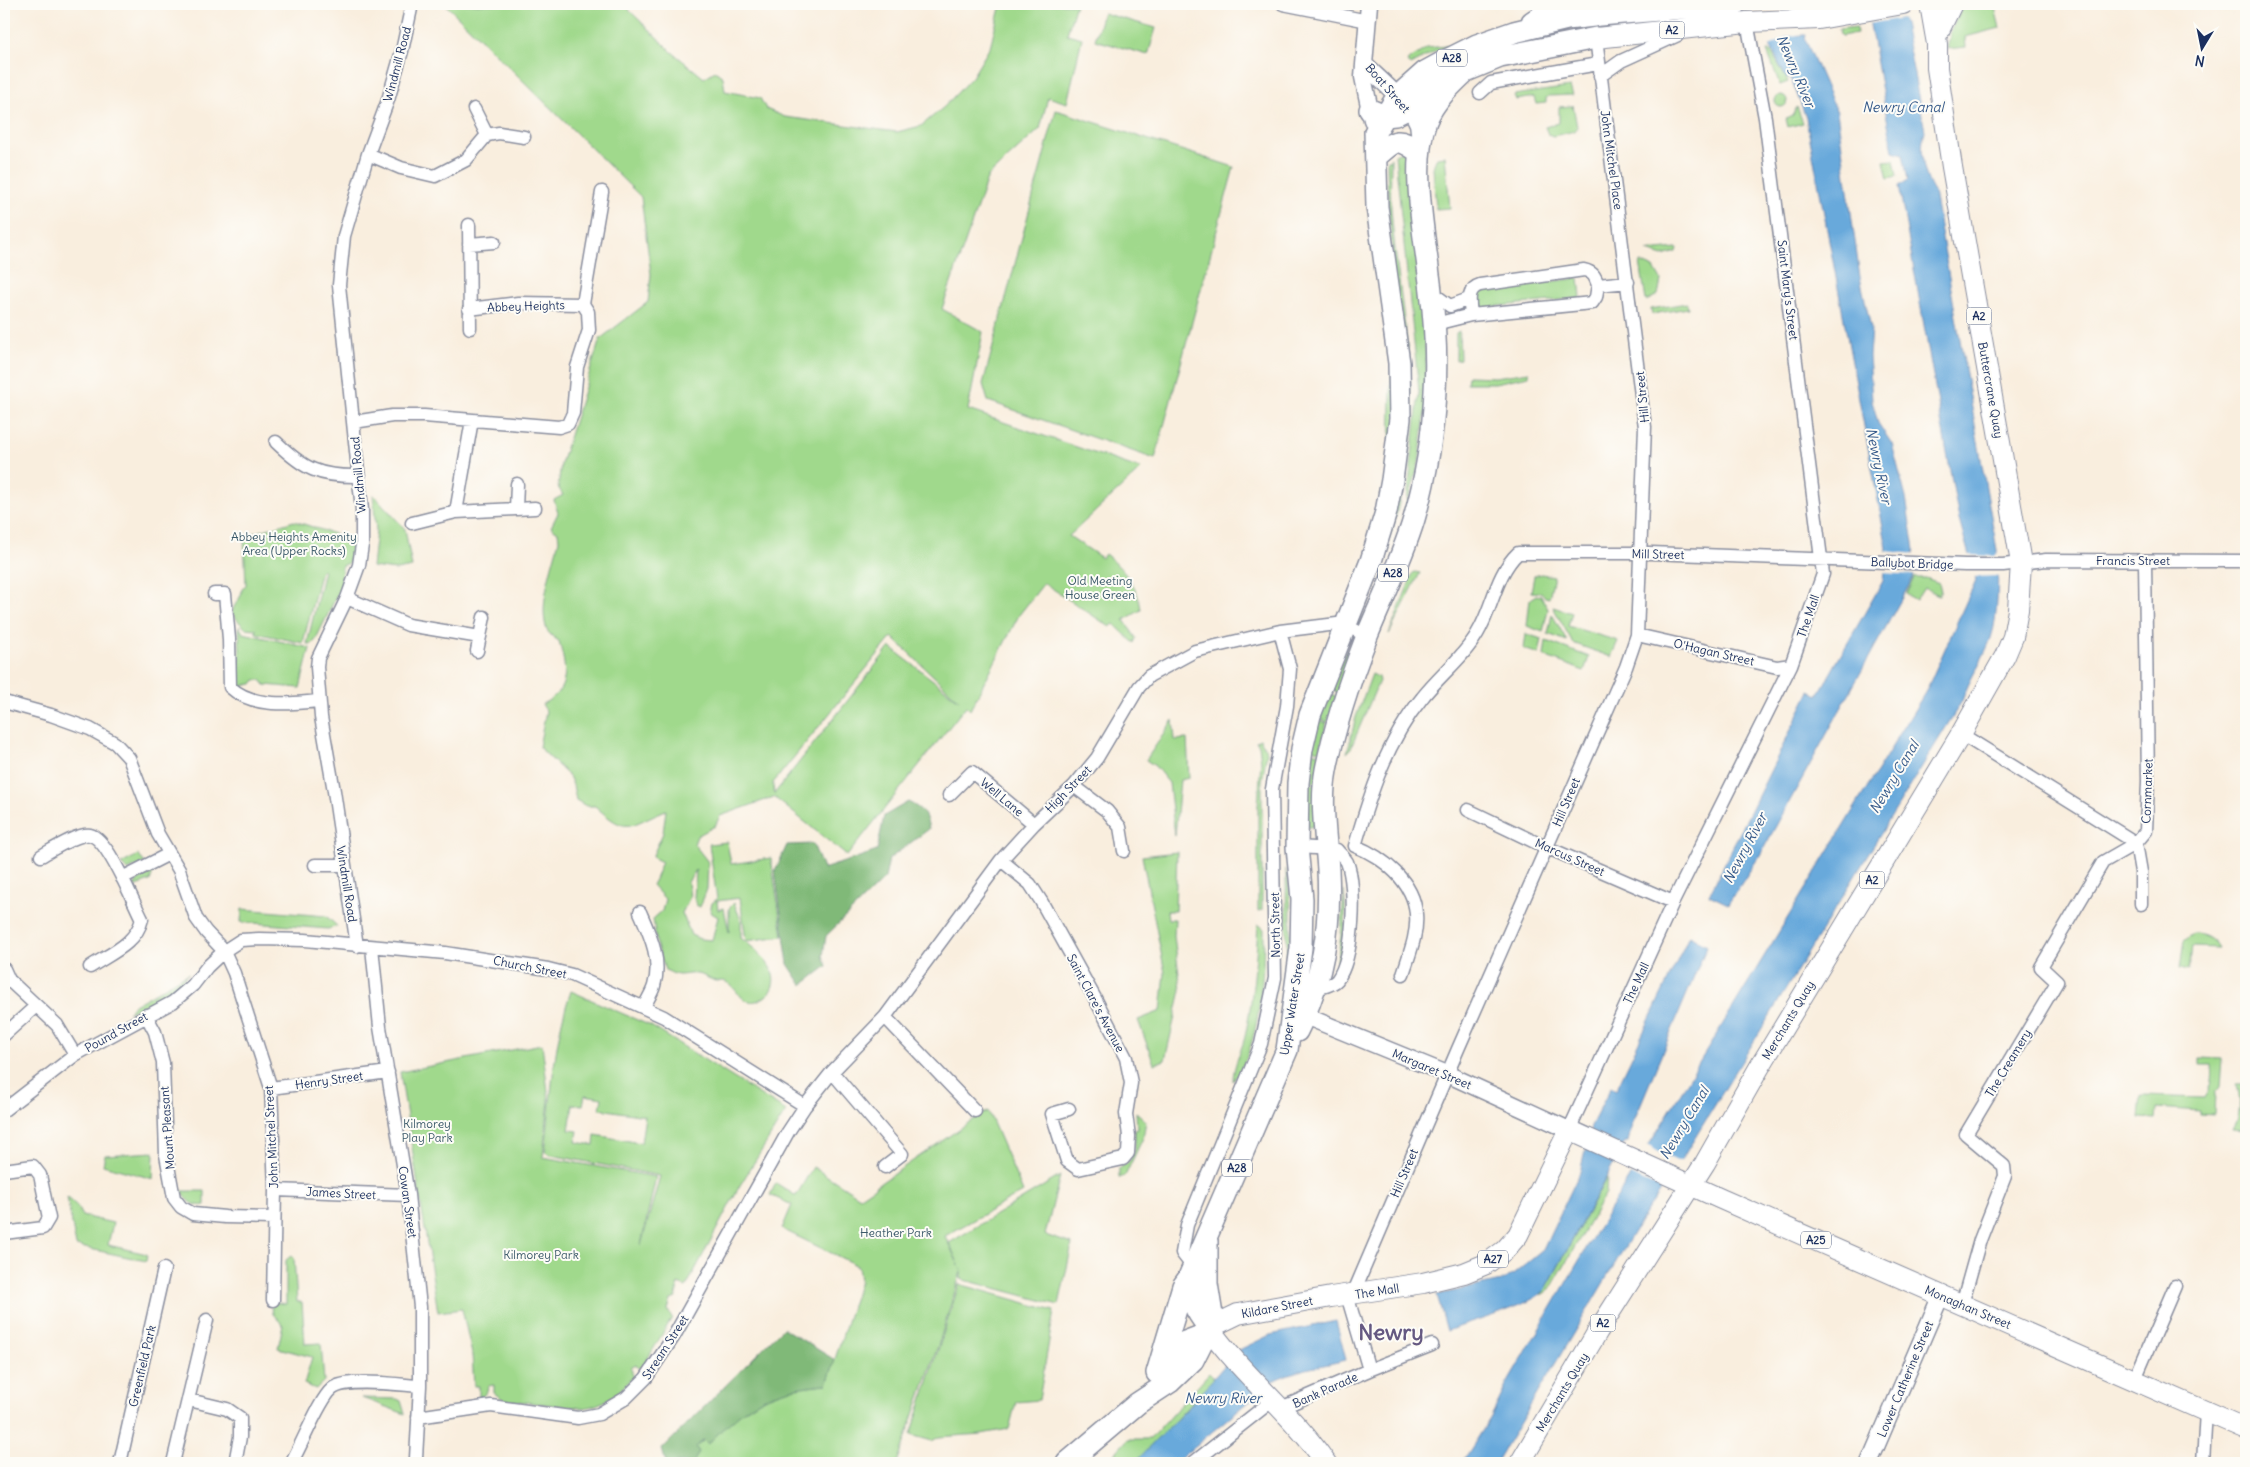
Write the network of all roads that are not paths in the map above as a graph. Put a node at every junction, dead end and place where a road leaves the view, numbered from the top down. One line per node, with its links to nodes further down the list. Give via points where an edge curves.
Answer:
1 (412, 4): 29 (street, Windmill Road, via 390,92)
2 (1283, 4): 12 (street)
3 (1369, 4): 12 (street, Boat Street)
4 (1560, 4): 15 (highway, A28)
5 (1723, 4): 10 (main road, A2)
6 (1903, 4): 13 (main road, A2, via 1819,19)
7 (1917, 4): 19 (main road, Buttercrane Quay / A2, via 1924,46)
8 (1930, 4): 16 (main road, Buttercrane Quay / A2)
9 (1952, 4): 16 (main road)
10 (1634, 8): 11 (main road, A2)
11 (1592, 10): 15 (highway, A28); 17 (highway)
12 (1368, 21): 18 (street, Boat Street)
13 (1750, 22): 14 (main road, A2); 54 (street, Saint Mary's Street)
14 (1696, 27): 17 (main road, A2); 20 (street)
15 (1514, 32): 17 (highway, via 1526,36 1590,32); 23 (highway, A28, via 1477,45 1425,72)
16 (1936, 37): 19 (main road, Buttercrane Quay / A2)
17 (1596, 38): 20 (street, John Mitchel Place); 21 (highway, A28, via 1500,57)
18 (1365, 65): 23 (street, Boat Street); 25 (street, via 1363,77)
19 (1937, 68): 57 (main road, Buttercrane Quay / A2)
20 (1599, 70): 22 (street, via 1491,82); 35 (street, John Mitchel Place)
21 (1466, 71): 23 (highway, via 1437,81 1417,104); 28 (highway, A28, via 1446,90 1430,113)
22 (1480, 93)
23 (1402, 103): 25 (highway, A28); 28 (street, Boat Street, via 1418,124)
24 (474, 109): 26 (street)
25 (1376, 119): 30 (highway, A28)
26 (487, 135): 27 (street); 29 (street, via 466,160 436,176 401,168)
27 (524, 137)
28 (1420, 146): 30 (highway, via 1394,141); 37 (highway, A28, via 1418,169)
29 (368, 154): 45 (street, Windmill Road, via 344,236 339,285)
30 (1376, 157): 61 (highway, A28, via 1377,207 1399,363 1400,419 1386,512 1371,561)
31 (602, 192): 39 (street, Abbey Heights)
32 (469, 225): 34 (street, Abbey Heights)
33 (494, 242): 34 (street)
34 (469, 244): 40 (street, Abbey Heights)
35 (1628, 282): 36 (street); 53 (street, Hill Street, via 1645,427)
36 (1598, 285): 38 (street, via 1595,277 1584,270 1480,285 1472,289); 41 (street, via 1592,303)
37 (1431, 292): 38 (street, via 1450,306); 43 (highway, A28)
38 (1469, 299): 41 (street)
39 (583, 304): 40 (street, Abbey Heights, via 518,303); 44 (street, Abbey Heights, via 588,312 590,330 577,367 573,413 568,424 559,427)
40 (469, 309): 42 (street, Abbey Heights)
41 (1471, 315): 43 (street, via 1443,322)
42 (470, 328)
43 (1435, 330): 64 (highway, A28, via 1435,394 1427,466 1413,522)
44 (472, 420): 45 (street, Abbey Heights, via 392,416); 51 (street)
45 (354, 422): 47 (street, Windmill Road)
46 (276, 442): 47 (street, via 297,463 323,474)
47 (359, 476): 59 (street, Windmill Road, via 362,545)
48 (517, 484): 50 (street)
49 (535, 508): 50 (street)
50 (516, 509): 51 (street)
51 (456, 512): 52 (street)
52 (412, 523)
53 (1641, 553): 54 (street, Mill Street); 63 (street, Hill Street); 76 (street, Mill Street, via 1518,553 1511,560 1477,635 1421,698 1388,751 1378,771)
54 (1822, 559): 57 (street, Ballybot Bridge); 67 (street, The Mall, via 1823,574)
55 (2145, 560): 56 (street, Francis Street); 57 (street, Francis Street, via 2046,560); 75 (street, Cornmarket, via 2148,781 2146,831)
56 (2246, 561)
57 (2012, 564): 70 (main road, Merchants Quay / A2, via 2018,610 2013,637)
58 (214, 594): 68 (street, via 225,594 230,639 230,687 248,698 264,702)
59 (347, 598): 65 (street, via 408,625); 68 (street, Windmill Road, via 318,658)
60 (484, 616): 65 (street)
61 (1345, 625): 62 (street, High Street); 64 (street, High Street); 77 (highway, Upper Water Street / A28, via 1310,715 1302,749)
62 (1280, 631): 71 (street, High Street, via 1195,651 1149,676 1139,687 1104,748); 120 (street, North Street, via 1290,669 1288,701 1272,789 1275,978 1261,1044 1187,1226 1182,1253)
63 (1638, 635): 67 (street, O'Hagan Street, via 1777,667); 78 (street, Hill Street)
64 (1367, 636): 79 (highway, A28, via 1342,704 1326,773 1324,800)
65 (480, 637): 66 (street)
66 (478, 651)
67 (1791, 665): 87 (street, The Mall)
68 (318, 701): 85 (street, Windmill Road)
69 (4, 702): 81 (street, John Mitchel Street, via 90,729 115,743 129,758)
70 (1962, 734): 75 (street, Cornmarket); 114 (main road, Merchants Quay / A2)
71 (1074, 786): 74 (street, High Street); 80 (street, via 1107,811 1120,826)
72 (949, 795): 74 (street, Well Lane, via 972,772)
73 (1468, 810): 78 (street, Marcus Street)
74 (1034, 824): 83 (street, High Street)
75 (2136, 843): 88 (street); 125 (street, The Creamery, via 2103,862 2041,967 2057,982 1966,1134 2004,1166 2005,1176 1980,1240)
76 (1355, 846): 79 (street); 95 (street, via 1390,866 1414,901 1413,943)
77 (1297, 847): 79 (street); 98 (highway, Upper Water Street / A28, via 1302,899)
78 (1547, 848): 87 (street, Marcus Street); 105 (street, Hill Street)
79 (1332, 849): 98 (highway, A28, via 1327,928 1316,989)
80 (1124, 852)
81 (169, 854): 86 (street); 92 (street, John Mitchel Street, via 196,918)
82 (41, 856): 86 (street, via 89,834 98,838)
83 (1001, 860): 100 (street, High Street); 108 (street, Saint Clare's Avenue, via 1030,884 1041,901 1126,1058 1131,1083 1126,1114 1128,1154 1123,1159 1078,1169 1067,1161 1052,1114)
84 (315, 865): 85 (street)
85 (344, 865): 90 (street, Windmill Road)
86 (122, 878): 93 (street, via 142,919 139,930 134,938)
87 (1673, 902): 111 (street, The Mall)
88 (2141, 904)
89 (640, 912): 97 (street, via 654,942 656,967 654,985)
90 (357, 946): 91 (street, Church Street); 92 (street, Church Street, via 259,939 241,940)
91 (372, 947): 97 (street, Church Street, via 445,953 548,968 572,975); 103 (street, Cowan Street)
92 (224, 951): 99 (street, Pound Street, via 173,1002); 106 (street, John Mitchel Street, via 242,991)
93 (90, 967)
94 (4, 969): 96 (street, via 9,980)
95 (1403, 974)
96 (36, 1006): 101 (street); 102 (street, via 57,1025)
97 (644, 1007): 107 (street, Church Street)
98 (1299, 1014): 105 (street, Margaret Street); 120 (highway, Upper Water Street / A28)
99 (146, 1015): 102 (street, Pound Street); 117 (street, Mount Pleasant, via 155,1032 163,1062 166,1155 174,1198 193,1214)
100 (885, 1017): 104 (street, High Street); 110 (street)
101 (4, 1035)
102 (75, 1055): 109 (street, Pound Street)
103 (388, 1072): 106 (street, Henry Street); 116 (street, Cowan Street)
104 (832, 1072): 107 (street, High Street); 112 (street, via 902,1154)
105 (1447, 1074): 111 (street, Margaret Street); 123 (street, Hill Street)
106 (271, 1088): 115 (street, John Mitchel Street)
107 (805, 1106): 137 (street, Stream Street, via 689,1310 634,1392 599,1414 578,1418 491,1406)
108 (1069, 1109)
109 (4, 1110)
110 (975, 1111)
111 (1577, 1133): 114 (main road, Monaghan Street); 123 (main road, The Mall / A27, via 1518,1235 1499,1255 1464,1273)
112 (885, 1167)
113 (4, 1170): 118 (street, via 33,1166 40,1176 49,1218 43,1228)
114 (1682, 1181): 122 (main road, Monaghan Street / A25); 147 (main road, Merchants Quay / A2)
115 (274, 1190): 116 (street, James Street); 117 (street, John Mitchel Street)
116 (408, 1195): 132 (street, Cowan Street, via 420,1307)
117 (273, 1218): 124 (street, John Mitchel Street)
118 (4, 1233)
119 (164, 1269): 140 (street, Greenfield Park)
120 (1196, 1270): 127 (highway, Upper Water Street / A28, via 1207,1284 1212,1315); 130 (highway, A28, via 1183,1286)
121 (2175, 1286): 131 (street)
122 (1941, 1295): 125 (main road, Monaghan Street / A25); 148 (street, Lower Catherine Street)
123 (1350, 1299): 127 (main road, Kildare Street / A27, via 1238,1314); 129 (street, Bank Parade)
124 (273, 1300)
125 (1962, 1304): 131 (main road, Monaghan Street / A25)
126 (207, 1320): 133 (street)
127 (1208, 1331): 130 (highway, A28, via 1185,1342); 134 (main road); 135 (highway, A28, via 1192,1360 1170,1382)
128 (1432, 1345): 129 (street, Bank Parade)
129 (1369, 1370): 134 (street, Bank Parade)
130 (1157, 1373): 135 (highway, A28)
131 (2135, 1379): 136 (main road, Monaghan Street / A25)
132 (420, 1386): 137 (street, Cowan Street); 143 (street, via 348,1383 333,1388)
133 (189, 1400): 141 (street); 142 (street, via 227,1409 240,1418)
134 (1273, 1400): 145 (street, Bank Parade); 146 (main road)
135 (1138, 1403): 144 (highway, A28)
136 (2206, 1411): 138 (main road, Monaghan Street / A25); 149 (street)
137 (418, 1417): 139 (street, Cowan Street)
138 (2246, 1428)
139 (416, 1462)
140 (120, 1463)
141 (173, 1463)
142 (235, 1463)
143 (291, 1463)
144 (1067, 1463)
145 (1193, 1463)
146 (1326, 1463)
147 (1520, 1463)
148 (1869, 1463)
149 (2204, 1463)

